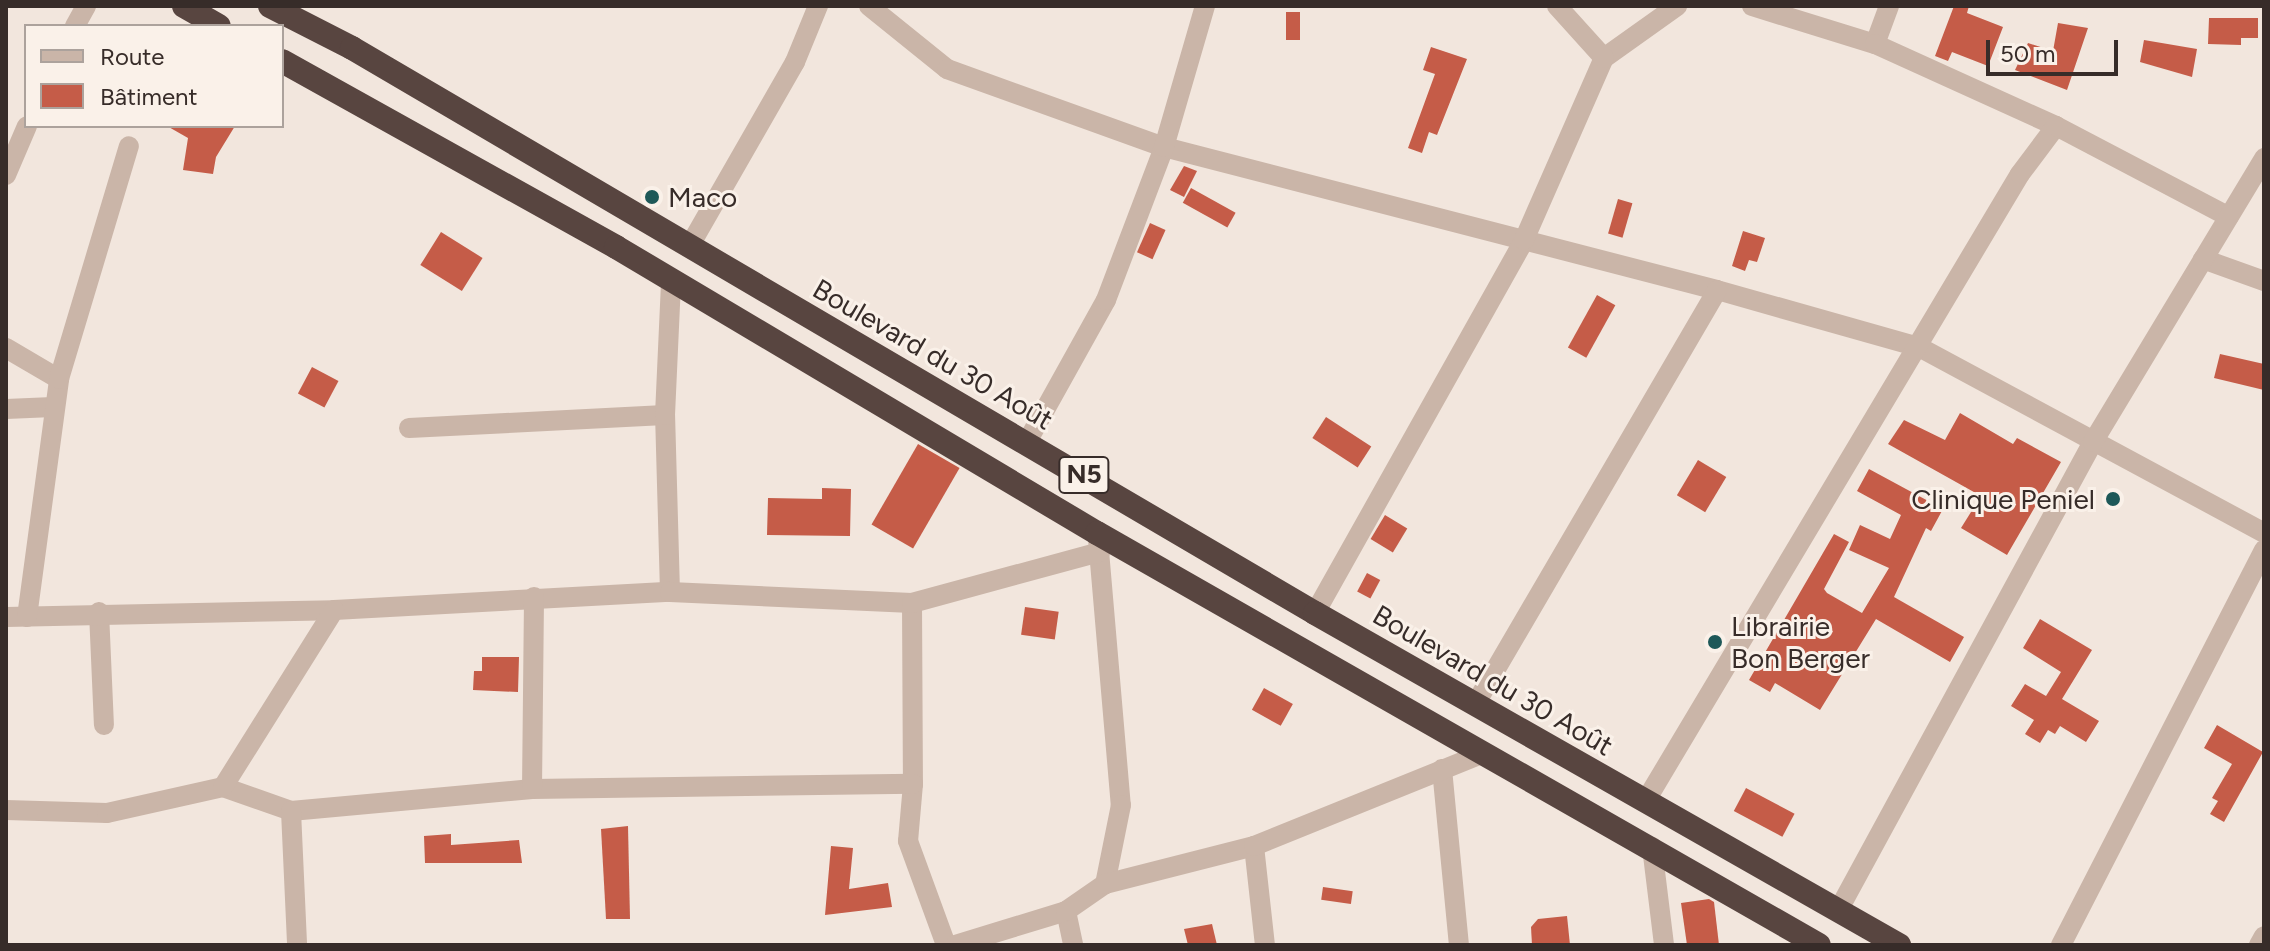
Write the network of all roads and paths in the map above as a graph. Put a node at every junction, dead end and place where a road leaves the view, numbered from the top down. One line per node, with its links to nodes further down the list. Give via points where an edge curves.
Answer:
1 (86, 6): 11 (street)
2 (184, 6): 12 (highway)
3 (270, 6): 24 (highway, Boulevard du 30 Août / N5, via 352,48)
4 (818, 6): 24 (street, via 795,62)
5 (869, 6): 19 (street, via 947,69)
6 (1205, 6): 19 (street)
7 (1557, 6): 14 (street)
8 (1752, 6): 13 (street)
9 (1889, 6): 13 (street)
10 (1674, 7): 14 (street)
11 (76, 24)
12 (216, 24)
13 (1875, 44): 16 (street)
14 (1604, 58): 23 (street)
15 (284, 62): 26 (highway, N5)
16 (2056, 126): 22 (street); 29 (street, via 2020,174)
17 (26, 128): 21 (street)
18 (129, 146): 31 (street)
19 (1164, 147): 23 (street); 36 (street, via 1106,300)
20 (2264, 158): 22 (street)
21 (6, 175)
22 (2229, 217): 25 (street)
23 (1524, 240): 28 (street); 46 (street)
24 (689, 247): 36 (highway, Boulevard du 30 Août / N5)
25 (2203, 259): 27 (street); 37 (street)
26 (671, 281): 34 (street); 39 (highway, N5)
27 (2264, 281)
28 (1717, 290): 29 (street); 49 (street)
29 (1919, 347): 37 (street); 56 (street)
30 (6, 348): 31 (street)
31 (59, 379): 32 (street)
32 (53, 407): 33 (street); 48 (street)
33 (6, 409)
34 (665, 415): 35 (street); 41 (street)
35 (409, 428)
36 (1027, 442): 46 (highway, Boulevard du 30 Août / N5)
37 (2093, 442): 38 (street); 62 (street)
38 (2264, 533)
39 (1099, 543): 43 (street); 51 (highway, N5); 61 (street, via 1121,805)
40 (2264, 550): 74 (street)
41 (670, 592): 42 (street); 43 (street)
42 (534, 597): 44 (street); 55 (street)
43 (912, 603): 53 (street)
44 (334, 610): 45 (street); 54 (street)
45 (99, 612): 48 (street); 50 (street)
46 (1315, 613): 49 (highway, Boulevard du 30 Août / N5)
47 (6, 617): 48 (street)
48 (27, 617)
49 (1476, 703): 56 (highway, Boulevard du 30 Août / N5)
50 (104, 725)
51 (1482, 754): 52 (street); 60 (highway, N5)
52 (1442, 769): 59 (street); 70 (street)
53 (913, 784): 55 (street); 66 (street, via 908,841)
54 (223, 787): 57 (street, via 107,813); 58 (street)
55 (532, 789): 58 (street)
56 (1645, 802): 62 (highway, Boulevard du 30 Août / N5)
57 (6, 810)
58 (291, 811): 65 (street)
59 (1254, 846): 61 (street); 69 (street)
60 (1652, 847): 71 (street); 72 (highway, N5)
61 (1105, 884): 63 (street)
62 (1839, 909): 73 (highway, Boulevard du 30 Août / N5)
63 (1066, 911): 67 (street); 68 (street)
64 (2264, 936): 75 (street)
65 (297, 945)
66 (946, 945)
67 (955, 945)
68 (1073, 945)
69 (1265, 945)
70 (1459, 945)
71 (1664, 945)
72 (1819, 945)
73 (1899, 945)
74 (2061, 945)
75 (2259, 945)

